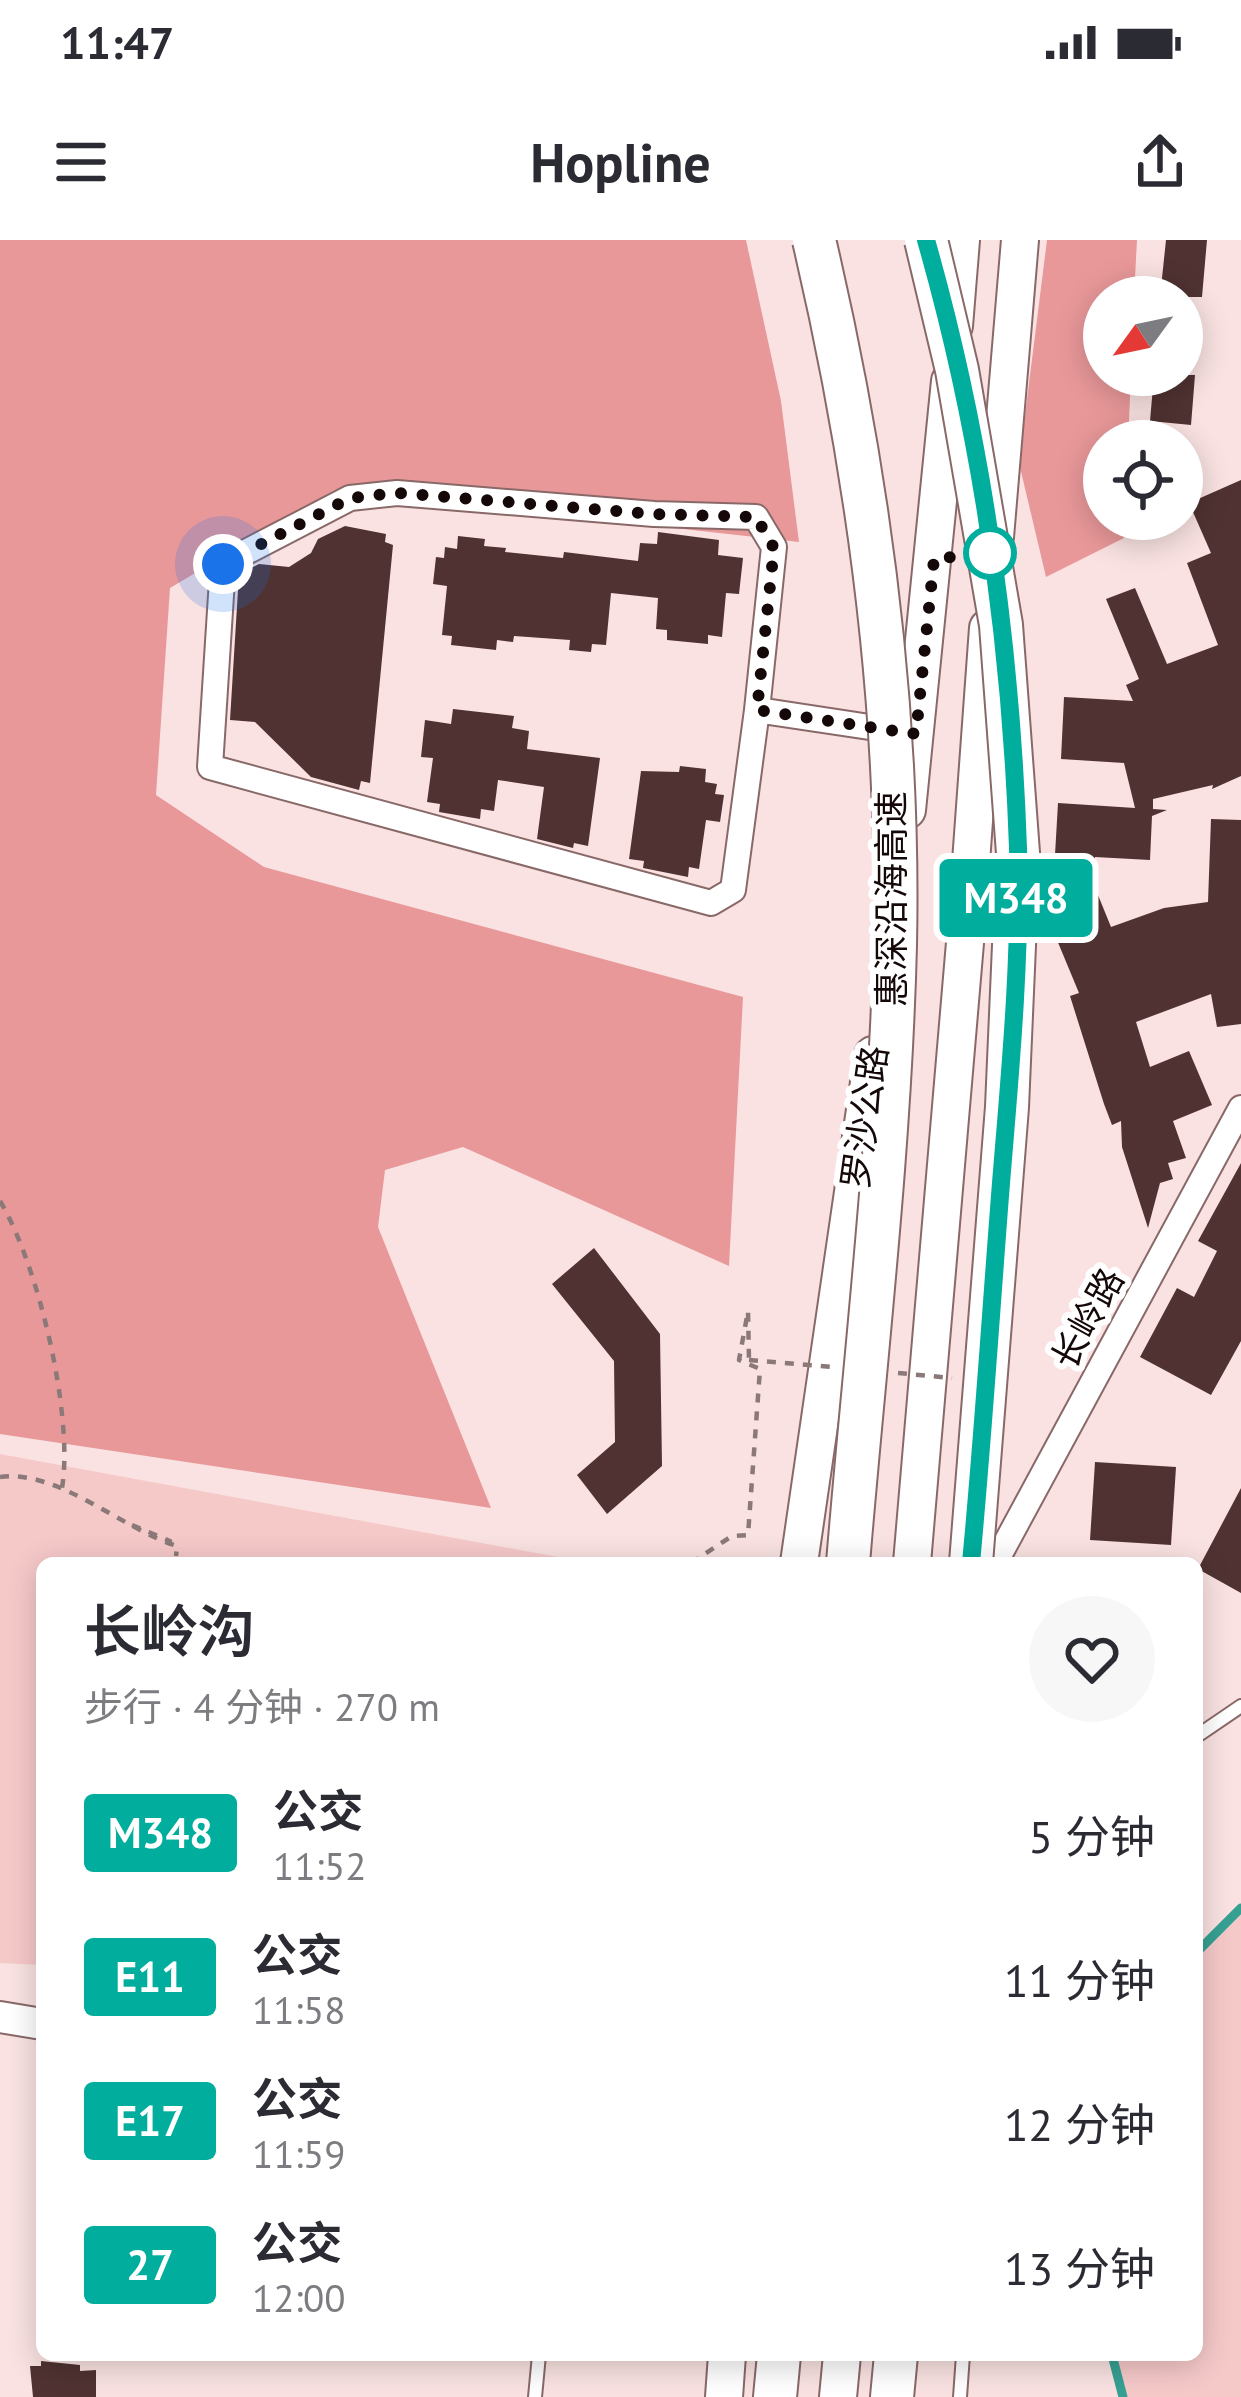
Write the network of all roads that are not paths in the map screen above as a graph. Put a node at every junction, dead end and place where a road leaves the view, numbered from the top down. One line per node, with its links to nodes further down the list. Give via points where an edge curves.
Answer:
1 (814, 240): 9 (highway, 惠深沿海高速, bridge, via 872,553 892,820 889,1060)
2 (926, 240): 11 (highway, bridge, via 994,578 1018,853)
3 (961, 240): 6 (main road, 罗沙公路)
4 (1020, 240): 10 (main road)
5 (757, 710): 5 (street, via 774,548 756,517 397,493 350,498 223,564 210,767 711,903 733,890); 6 (street)
6 (916, 734): 8 (main road, 罗沙公路)
7 (1241, 1108): 12 (street, 长岭路)
8 (800, 1557)
9 (848, 1557)
10 (912, 1557)
11 (971, 1557)
12 (997, 1557)
13 (1241, 1706): 14 (lane)
14 (1203, 1732)
15 (0, 2017): 16 (street)
16 (36, 2023)
17 (539, 2361): 23 (lane)
18 (727, 2361): 24 (main road)
19 (778, 2361): 25 (highway)
20 (841, 2361): 26 (main road)
21 (895, 2361): 27 (highway)
22 (963, 2361): 28 (lane)
23 (536, 2397)
24 (724, 2397)
25 (775, 2397)
26 (838, 2397)
27 (892, 2397)
28 (960, 2397)

